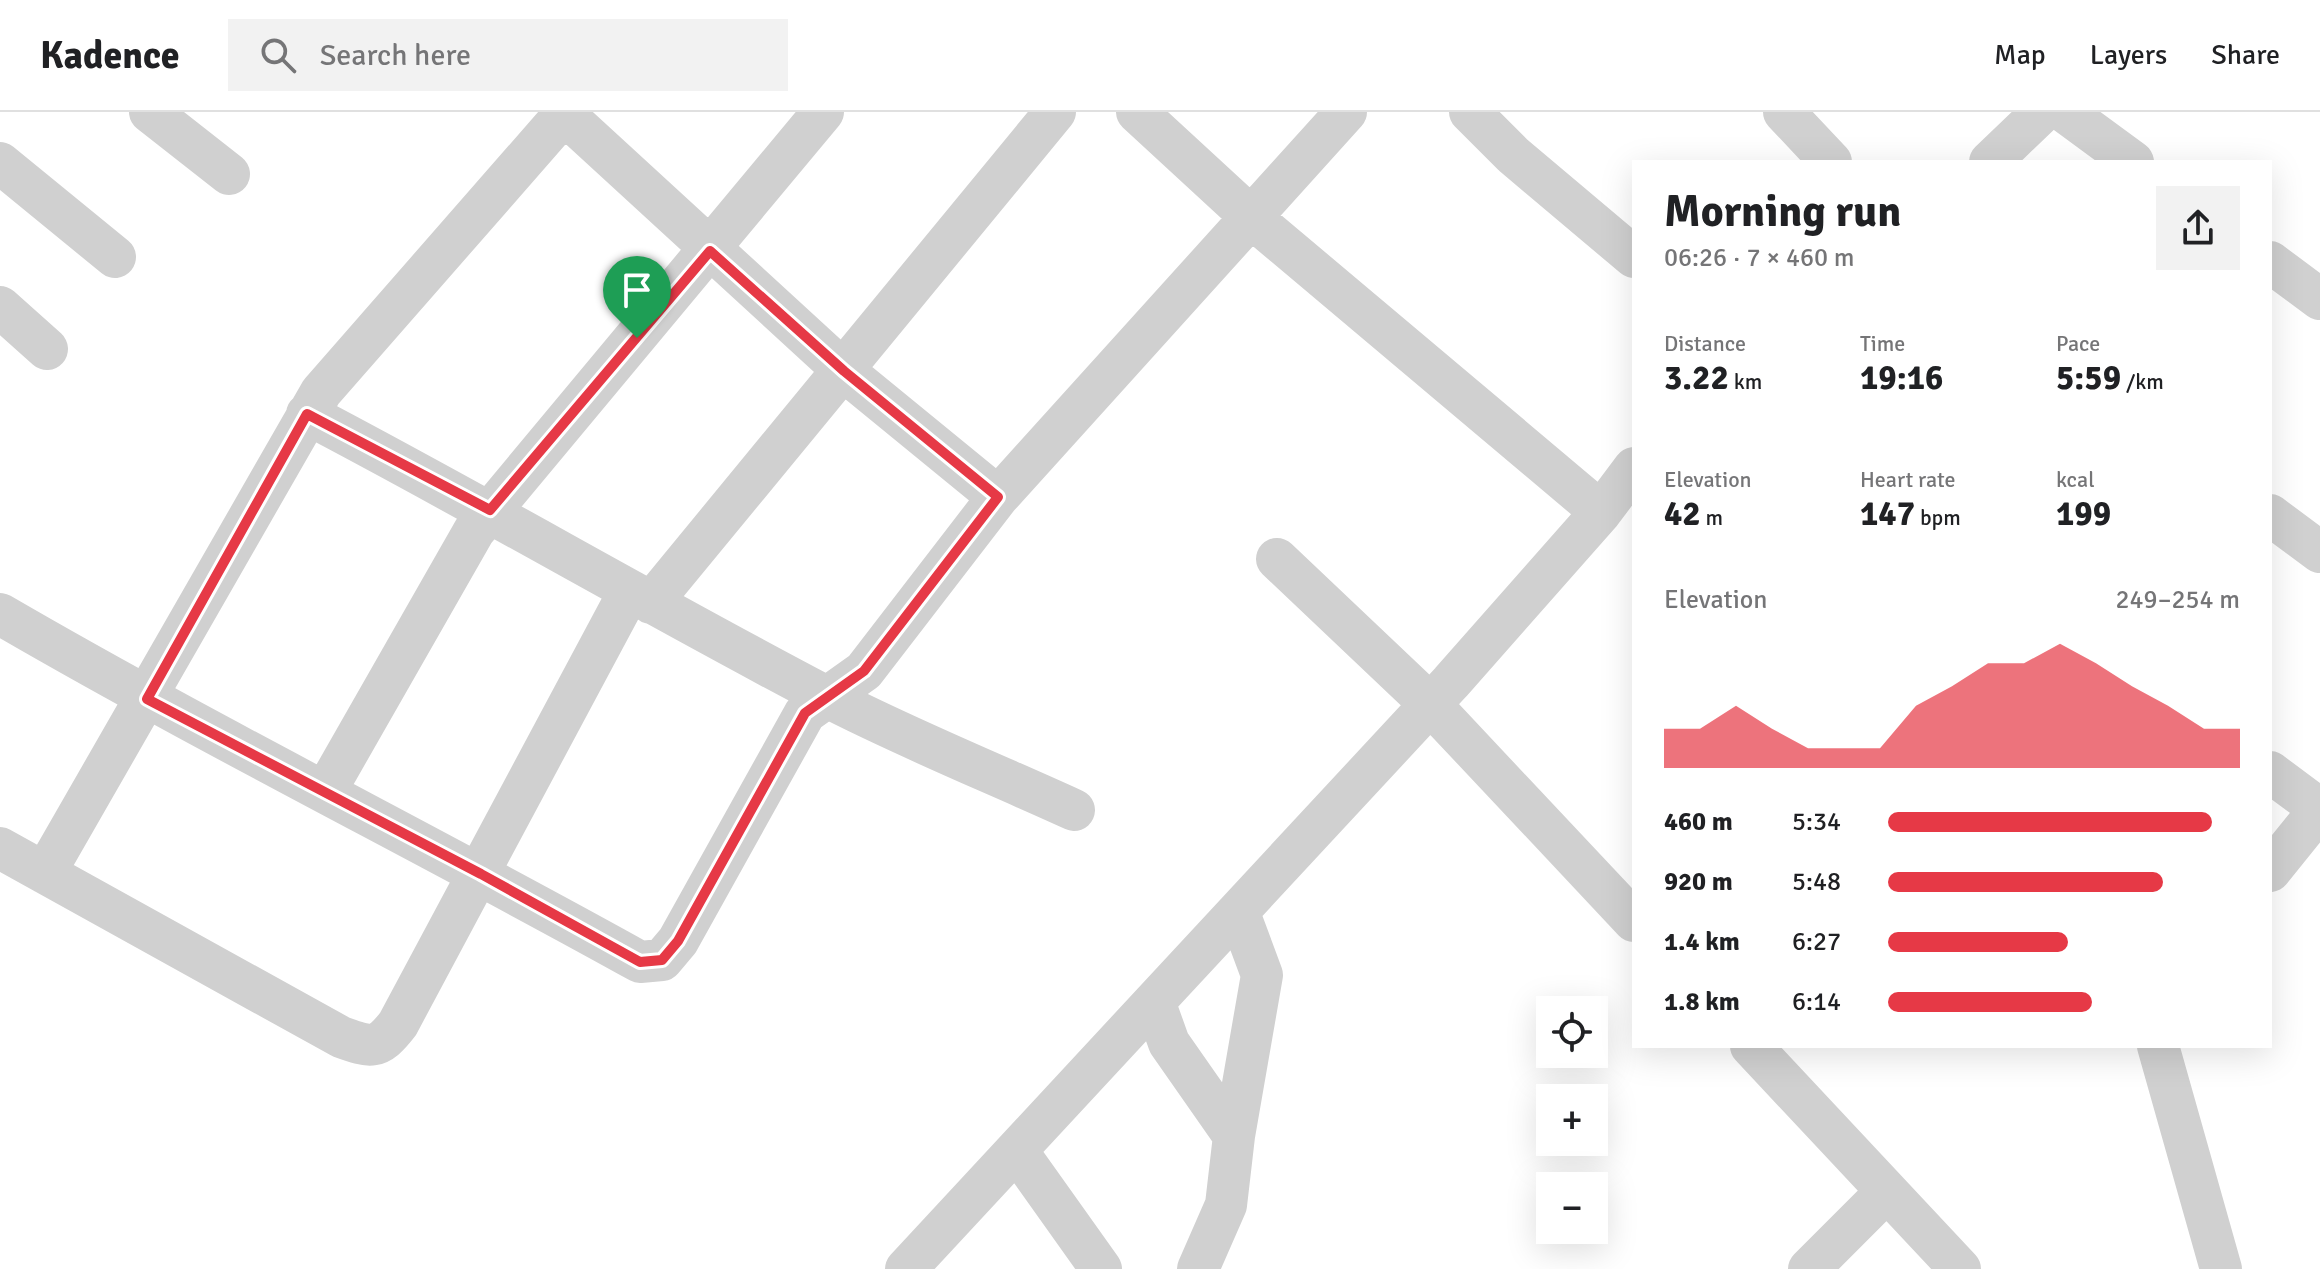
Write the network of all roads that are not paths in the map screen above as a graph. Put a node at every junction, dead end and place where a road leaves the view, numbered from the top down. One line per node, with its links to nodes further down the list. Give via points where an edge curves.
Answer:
1 (150, 112): 15 (street)
2 (823, 112): 17 (street)
3 (1055, 112): 24 (street)
4 (1137, 112): 16 (street)
5 (1346, 112): 16 (street)
6 (1470, 112): 18 (street)
7 (1784, 112): 11 (street)
8 (2042, 112): 12 (street)
9 (2065, 112): 13 (street)
10 (565, 113): 17 (street); 25 (street)
11 (1829, 160)
12 (1992, 160)
13 (2130, 160)
14 (0, 163): 19 (street)
15 (229, 174)
16 (1252, 218): 26 (street); 27 (street)
17 (710, 251): 24 (street); 28 (street)
18 (1632, 255)
19 (115, 257)
20 (2272, 263): 21 (street)
21 (2320, 299)
22 (0, 307): 23 (street)
23 (47, 349)
24 (844, 371): 27 (street); 32 (street)
25 (307, 414): 28 (street); 35 (street)
26 (1622, 491): 36 (street)
27 (998, 497): 34 (street, via 864,671)
28 (490, 510): 32 (street); 38 (street)
29 (2272, 516): 30 (street)
30 (2320, 552)
31 (1277, 559): 36 (street)
32 (640, 598): 34 (street); 44 (street)
33 (0, 614): 35 (street)
34 (829, 698): 40 (street); 44 (street, via 805,713 678,941 662,960 640,962)
35 (147, 699): 38 (street); 43 (street)
36 (1431, 705): 45 (street); 46 (street)
37 (2272, 773): 39 (street)
38 (325, 792): 44 (street)
39 (2320, 809): 42 (street)
40 (1074, 810)
41 (0, 848): 43 (street)
42 (2272, 869)
43 (45, 873): 44 (street, via 367,1047 384,1041 398,1024)
44 (481, 874)
45 (1239, 913): 47 (street); 50 (street, via 1262,975)
46 (1632, 919)
47 (1155, 1004): 50 (street, via 1169,1043); 51 (street)
48 (1753, 1048): 52 (street)
49 (2159, 1048): 58 (street)
50 (1234, 1136): 55 (street, via 1226,1205)
51 (1017, 1151): 53 (street); 54 (street)
52 (1887, 1191): 56 (street); 57 (street)
53 (906, 1269)
54 (1101, 1269)
55 (1198, 1269)
56 (1809, 1269)
57 (1960, 1269)
58 (2221, 1269)

